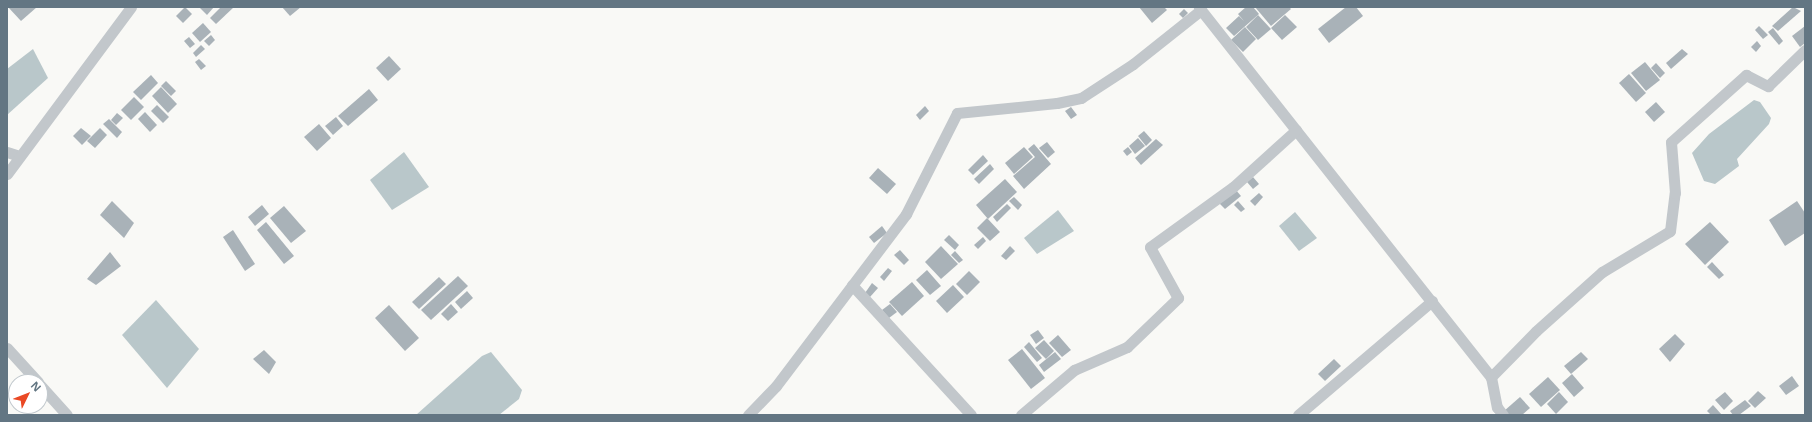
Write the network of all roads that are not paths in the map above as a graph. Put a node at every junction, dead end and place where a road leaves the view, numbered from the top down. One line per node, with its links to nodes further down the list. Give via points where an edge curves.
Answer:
1 (131, 7): 6 (street)
2 (1200, 9): 4 (street); 8 (street, via 1133,64 1081,98 1057,103 957,113 906,214)
3 (1805, 50): 12 (street, via 1768,86 1746,75 1671,142 1675,193 1670,231 1602,272)
4 (1296, 130): 9 (street); 17 (street, via 1233,187 1150,247 1178,298 1127,347 1074,370)
5 (7, 152): 6 (street)
6 (19, 156): 7 (street)
7 (7, 174)
8 (852, 285): 15 (street, via 776,386); 16 (street)
9 (1432, 301): 12 (street); 18 (street)
10 (7, 348): 11 (street)
11 (31, 374)
12 (1491, 377): 19 (street, via 1497,407)
13 (48, 394): 14 (street)
14 (67, 415)
15 (748, 415)
16 (971, 415)
17 (1022, 415)
18 (1298, 415)
19 (1503, 415)

